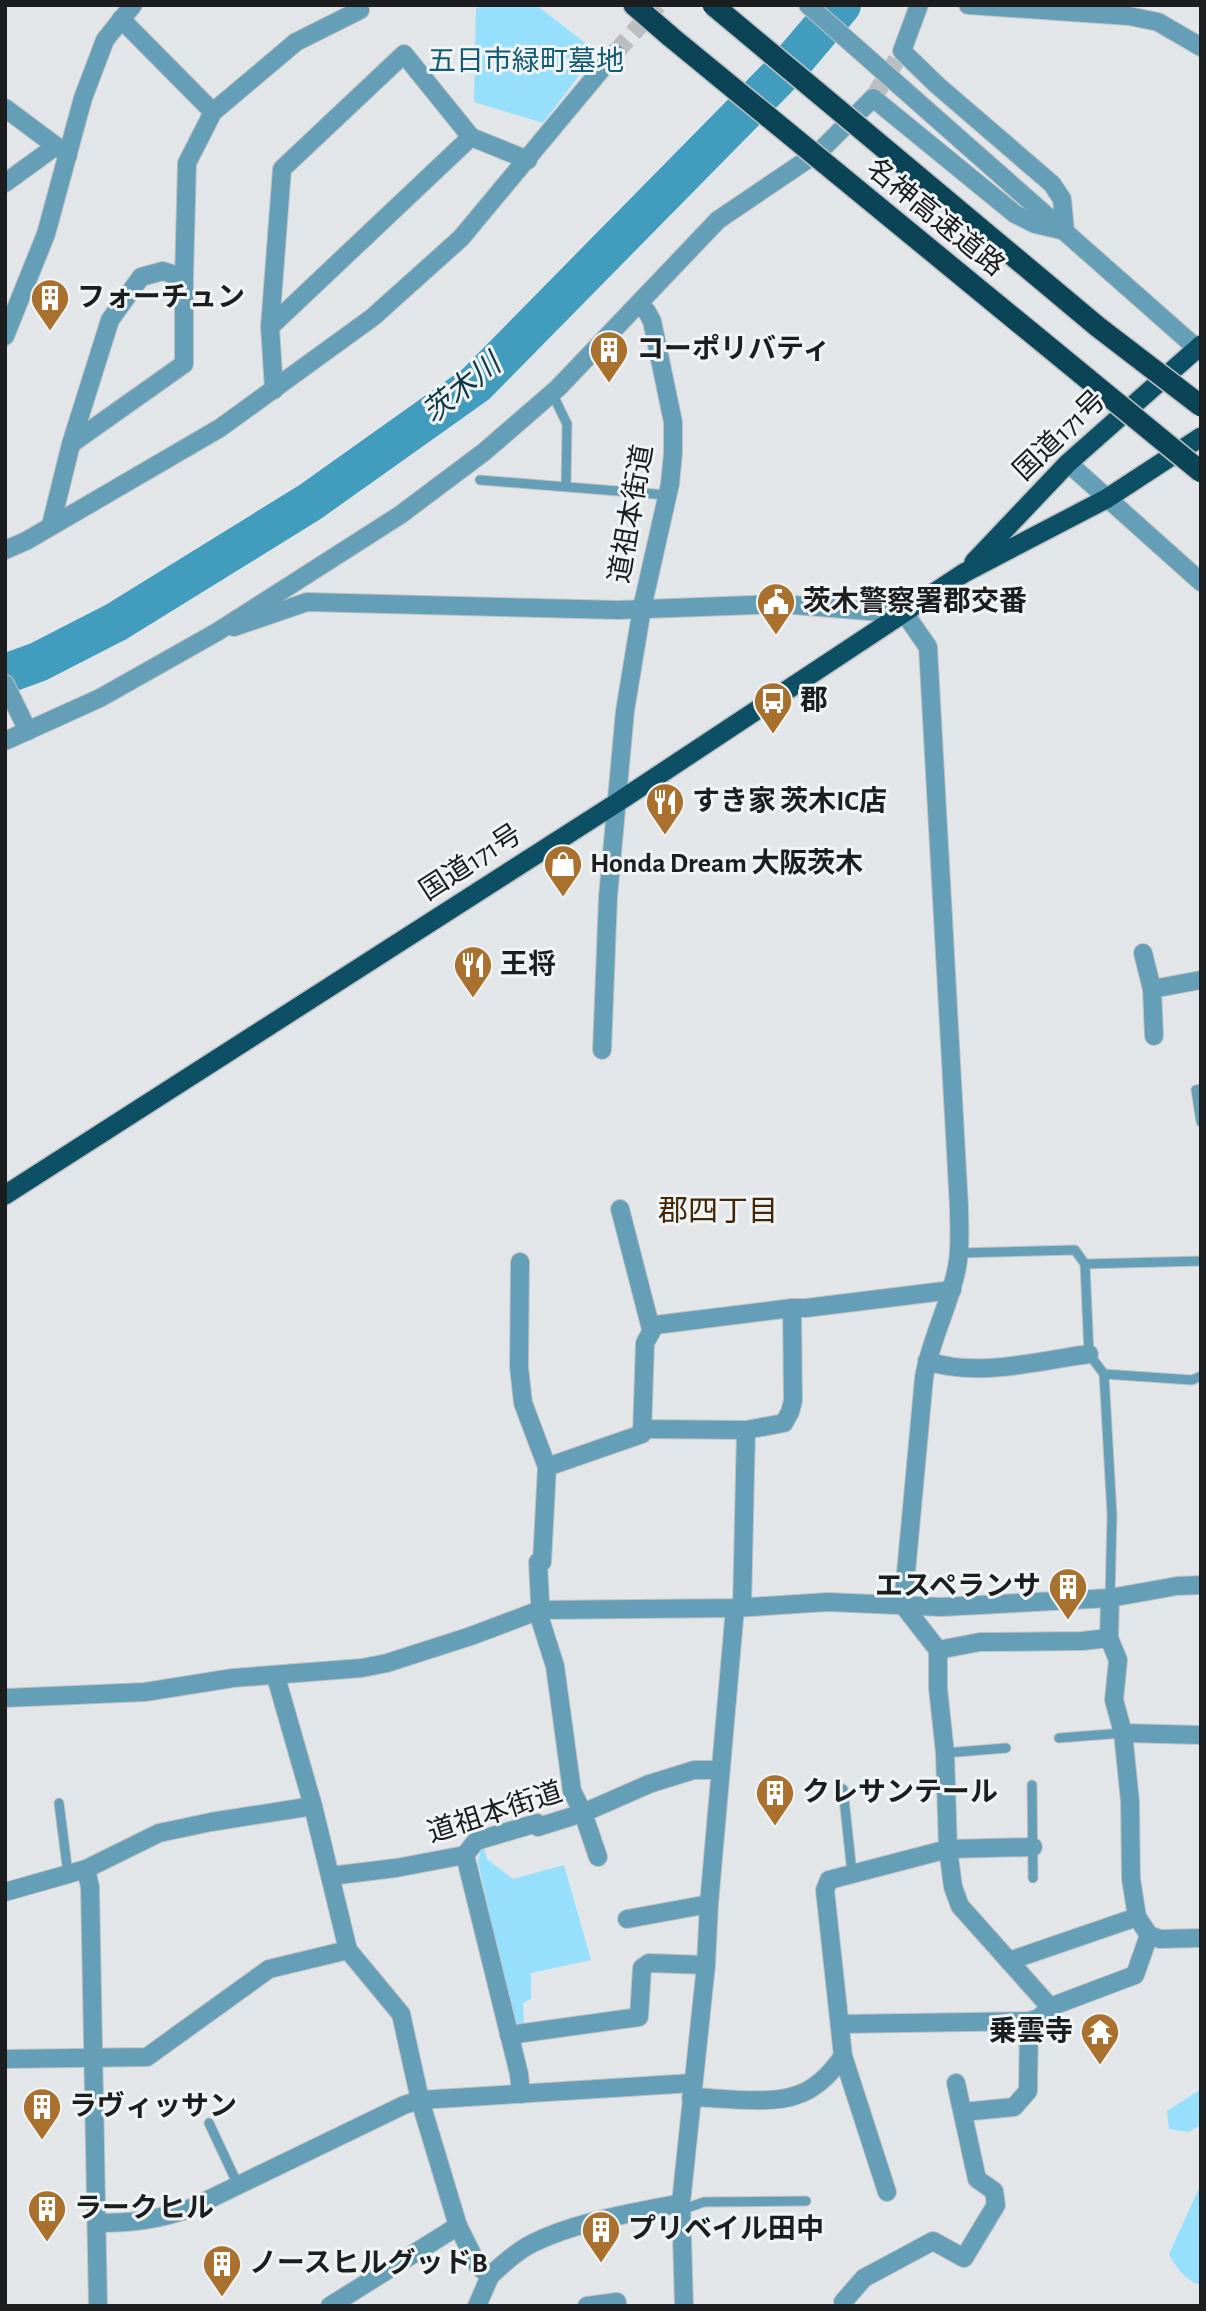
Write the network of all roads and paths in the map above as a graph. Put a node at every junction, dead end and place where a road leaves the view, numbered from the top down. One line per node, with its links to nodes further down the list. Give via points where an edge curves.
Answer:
1 (634, 5): 30 (highway, 名神高速道路, bridge)
2 (713, 5): 20 (highway, 名神高速道路, bridge)
3 (808, 5): 16 (street)
4 (919, 5): 16 (street, via 902,51 1052,184 1062,200)
5 (968, 5): 8 (street, via 1129,16 1158,22)
6 (360, 10): 11 (street, via 296,42)
7 (127, 12): 11 (street); 13 (street, via 105,40)
8 (1201, 47)
9 (615, 52): 14 (street)
10 (5, 108): 13 (street)
11 (213, 112): 17 (street, via 187,163)
12 (471, 137): 14 (street); 19 (street); 19 (street, via 404,54 282,169)
13 (62, 150): 15 (street); 21 (street, via 46,234)
14 (528, 160): 23 (street, via 461,238 373,317)
15 (5, 183)
16 (1065, 231): 18 (street, via 1015,214 873,98 820,151 718,220); 22 (street)
17 (184, 278): 28 (street, via 184,364); 28 (street, via 163,271 141,277 110,320)
18 (640, 304): 25 (street); 33 (street, 道祖本街道, via 652,321 673,422)
19 (270, 327): 23 (street)
20 (1098, 327): 24 (highway, bridge); 26 (highway, 名神高速道路, bridge)
21 (5, 336)
22 (1199, 348): 29 (highway, 国道171号)
23 (274, 390): 35 (street, via 220,428)
24 (1201, 391)
25 (552, 393): 32 (lane, via 567,424); 41 (street, via 400,515)
26 (1201, 406)
27 (1201, 437): 34 (highway, 国道171号)
28 (71, 444): 35 (street)
29 (1068, 463): 34 (street); 37 (highway, 国道171号)
30 (1199, 474)
31 (480, 480): 32 (lane)
32 (566, 486): 33 (lane)
33 (667, 495): 39 (street, 道祖本街道)
34 (1106, 499): 37 (highway, 国道171号); 38 (street)
35 (51, 525): 36 (street)
36 (5, 550)
37 (964, 573): 40 (highway, 国道171号)
38 (1201, 582)
39 (642, 608): 40 (street, via 781,604); 41 (street, via 307,602); 45 (street, 道祖本街道)
40 (905, 614): 45 (highway, 国道171号); 55 (street, via 928,647 958,1180)
41 (217, 632): 43 (street, via 100,698)
42 (5, 684): 43 (street)
43 (24, 723): 44 (street)
44 (5, 741)
45 (615, 804): 50 (street, 道祖本街道); 53 (highway, 国道171号)
46 (1143, 953): 48 (street)
47 (1201, 980): 48 (street)
48 (1152, 989): 49 (street)
49 (1154, 1036)
50 (603, 1050)
51 (1201, 1089): 52 (lane, via 1196,1090)
52 (1201, 1122)
53 (5, 1195)
54 (620, 1209): 61 (street)
55 (958, 1253): 58 (lane, via 1075,1250); 59 (street)
56 (1201, 1261): 58 (lane)
57 (520, 1262): 68 (street, 道祖本街道, via 523,1403)
58 (1084, 1264): 62 (lane)
59 (952, 1290): 60 (street); 63 (street)
60 (792, 1308): 61 (street, via 655,1325); 67 (street, via 790,1412 784,1423)
61 (652, 1329): 66 (street, via 645,1343)
62 (1089, 1354): 63 (street, via 999,1368); 64 (lane)
63 (927, 1361): 71 (street)
64 (1104, 1374): 65 (lane, via 1192,1380); 70 (lane, via 1112,1515)
65 (1201, 1376)
66 (644, 1429): 67 (street); 68 (street, via 642,1434)
67 (746, 1430): 72 (street)
68 (547, 1467): 73 (street, 道祖本街道, via 542,1562 538,1562)
69 (1201, 1585): 70 (street)
70 (1110, 1598): 71 (street); 74 (street)
71 (903, 1605): 72 (street, via 828,1602); 75 (street)
72 (739, 1607): 73 (street); 83 (street)
73 (540, 1610): 76 (street, via 387,1663); 88 (street, 道祖本街道, via 555,1666 572,1791)
74 (1109, 1638): 75 (street, via 980,1642); 78 (street, via 1118,1660 1114,1700)
75 (939, 1650): 82 (street)
76 (276, 1676): 77 (street, via 145,1692); 87 (street)
77 (5, 1698)
78 (1123, 1733): 79 (street); 80 (lane); 100 (street)
79 (1201, 1735)
80 (1059, 1738)
81 (1006, 1748): 82 (lane)
82 (945, 1753): 90 (street)
83 (720, 1770): 88 (street, via 694,1770 649,1784); 99 (street)
84 (1032, 1785): 89 (lane)
85 (843, 1789): 94 (lane)
86 (59, 1803): 95 (lane)
87 (313, 1806): 93 (street, via 159,1833); 96 (street)
88 (583, 1813): 91 (street, 道祖本街道, via 476,1841); 92 (street)
89 (1033, 1847): 90 (street); 97 (lane)
90 (948, 1849): 94 (street); 105 (street, via 960,1906)
91 (465, 1856): 96 (street, 道祖本街道); 110 (street)
92 (598, 1857)
93 (86, 1868): 95 (street); 112 (street)
94 (852, 1873): 109 (street, via 829,1880 825,1890)
95 (68, 1874): 98 (street)
96 (330, 1876): 104 (street)
97 (1033, 1878)
98 (5, 1892)
99 (709, 1904): 101 (street); 106 (street)
100 (1137, 1917): 102 (street); 105 (street)
101 (626, 1919)
102 (1149, 1936): 103 (street); 107 (street, via 1135,1975)
103 (1201, 1938)
104 (348, 1950): 112 (street, via 269,1969 147,2057); 117 (street, via 401,2014)
105 (1009, 1961): 107 (street)
106 (706, 1965): 110 (street, via 649,1963 642,1968 639,2017); 115 (street)
107 (1050, 2007): 108 (street)
108 (1029, 2021): 109 (street); 118 (street, via 1028,2091 1014,2107)
109 (841, 2024): 111 (street)
110 (509, 2035): 116 (street)
111 (843, 2056): 115 (street, via 832,2072 799,2095 778,2099); 121 (street)
112 (93, 2057): 113 (street); 124 (street)
113 (5, 2059)
114 (956, 2083): 118 (street)
115 (692, 2090): 116 (street); 123 (street)
116 (521, 2094): 117 (street)
117 (420, 2100): 120 (street); 125 (street)
118 (963, 2112): 127 (street, via 977,2179 994,2191 996,2205 964,2258 933,2241 864,2277)
119 (209, 2123): 120 (lane)
120 (238, 2185): 124 (street, via 161,2218)
121 (887, 2192)
122 (806, 2201): 123 (lane)
123 (681, 2206): 126 (street, via 603,2220 533,2243); 133 (street)
124 (98, 2223): 128 (street)
125 (458, 2226): 126 (street, via 478,2266); 129 (street)
126 (490, 2277): 130 (street)
127 (843, 2302)
128 (98, 2306)
129 (330, 2306)
130 (478, 2306)
131 (587, 2306): 132 (street, via 617,2302)
132 (617, 2306)
133 (684, 2306)

